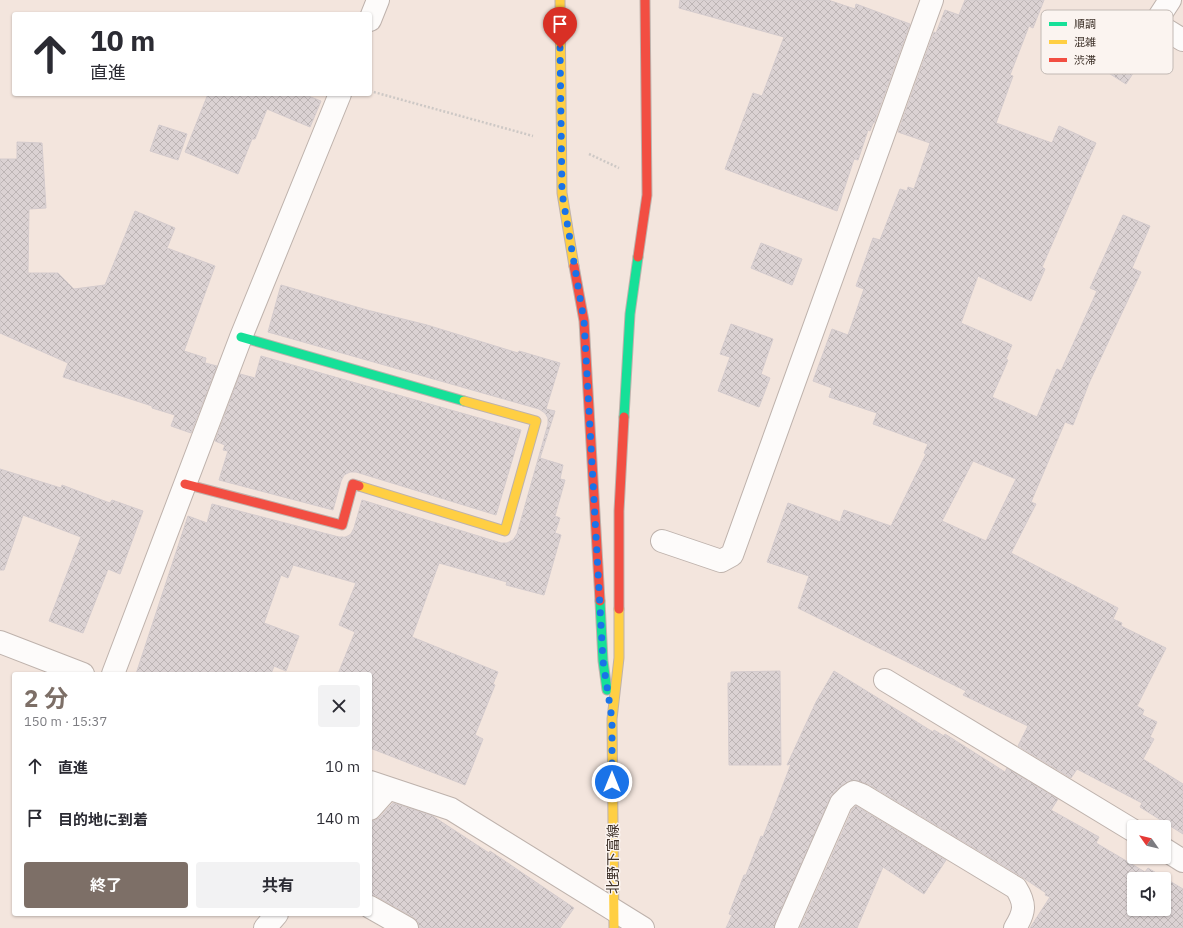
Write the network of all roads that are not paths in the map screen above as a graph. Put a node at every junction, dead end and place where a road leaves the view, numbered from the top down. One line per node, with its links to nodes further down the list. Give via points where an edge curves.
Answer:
1 (378, 0): 7 (street)
2 (560, 0): 18 (street, via 562,193 584,321 603,661)
3 (645, 0): 18 (street, via 648,195 630,314 619,511 619,658)
4 (932, 0): 13 (street, via 732,555 721,561)
5 (1170, 0): 6 (street)
6 (1163, 10)
7 (372, 15)
8 (1173, 34): 9 (street)
9 (1183, 40)
10 (339, 96): 11 (street)
11 (241, 337): 12 (street); 12 (street, via 536,421 505,531 353,484 342,525)
12 (185, 484): 16 (street)
13 (662, 541)
14 (0, 642): 15 (street)
15 (78, 672)
16 (114, 672)
17 (885, 680): 21 (street)
18 (612, 719): 26 (street, 北野下富線)
19 (379, 786): 20 (street); 26 (street, via 450,809)
20 (372, 804)
21 (1127, 827)
22 (1171, 853): 23 (street)
23 (1183, 861)
24 (372, 908): 28 (street)
25 (275, 916): 27 (street)
26 (613, 918): 29 (street)
27 (265, 928)
28 (407, 928)
29 (643, 928)
30 (786, 928): 31 (street, via 841,803 854,792 1016,888 1022,897 1024,907)
31 (1016, 928)

